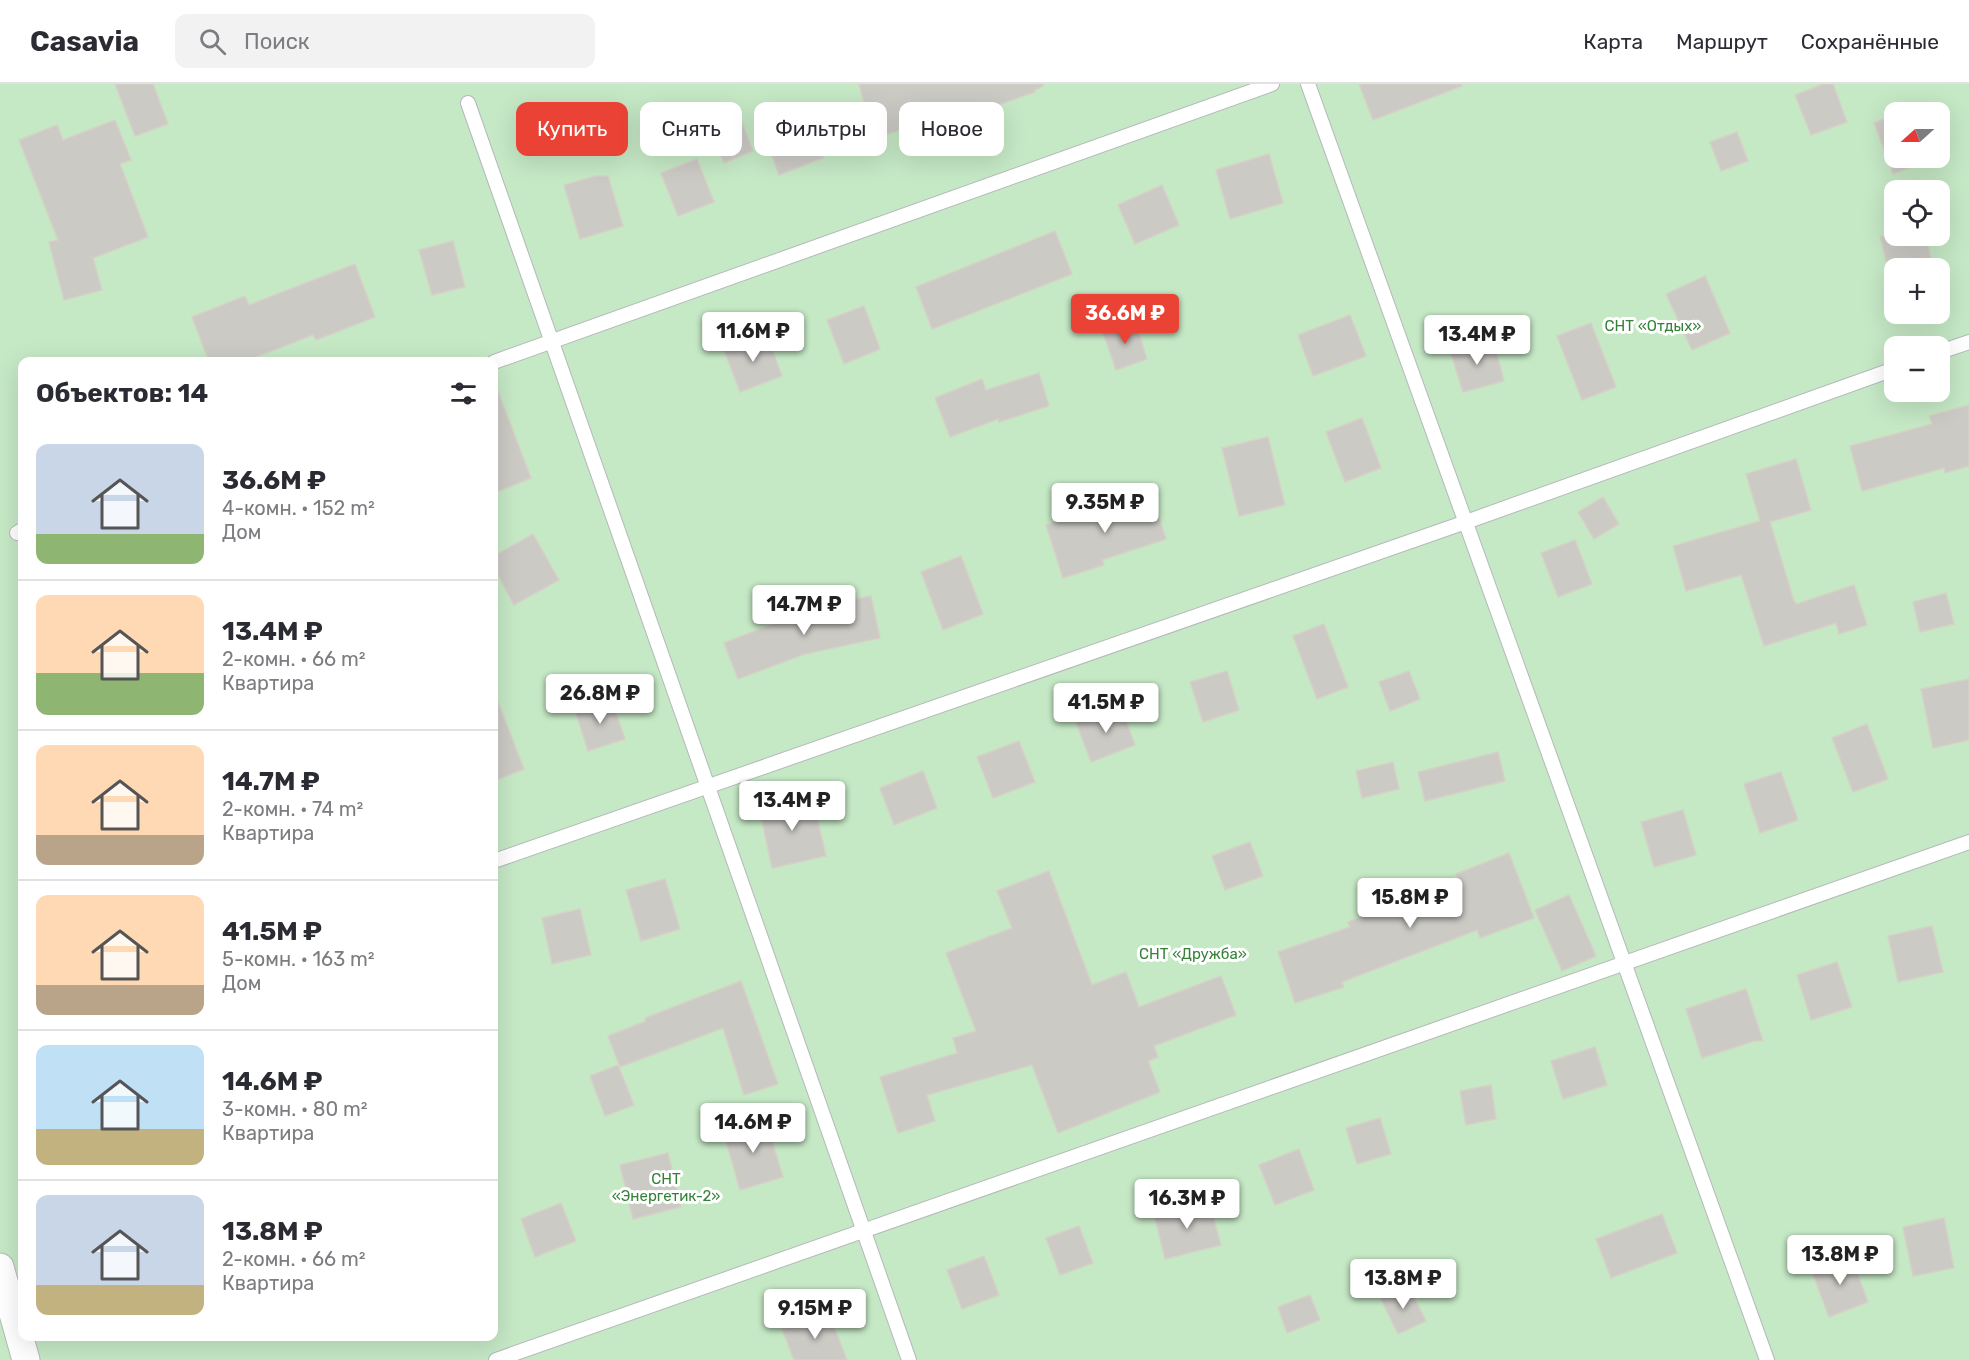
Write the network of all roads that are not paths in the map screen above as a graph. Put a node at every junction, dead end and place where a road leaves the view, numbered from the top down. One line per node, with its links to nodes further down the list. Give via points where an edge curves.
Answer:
1 (1272, 84): 4 (lane)
2 (1308, 84): 9 (lane)
3 (468, 103): 4 (lane)
4 (552, 341): 7 (lane); 10 (lane)
5 (1969, 342): 6 (lane)
6 (1950, 349)
7 (498, 361)
8 (1884, 373): 9 (lane)
9 (1466, 522): 10 (lane); 13 (lane)
10 (708, 788): 12 (lane); 14 (lane)
11 (1969, 842): 13 (lane)
12 (498, 860)
13 (1624, 963): 14 (lane); 21 (lane)
14 (864, 1231): 19 (lane); 20 (lane)
15 (0, 1267): 16 (street)
16 (18, 1331)
17 (21, 1341): 18 (street)
18 (26, 1360)
19 (496, 1360)
20 (909, 1360)
21 (1767, 1360)

